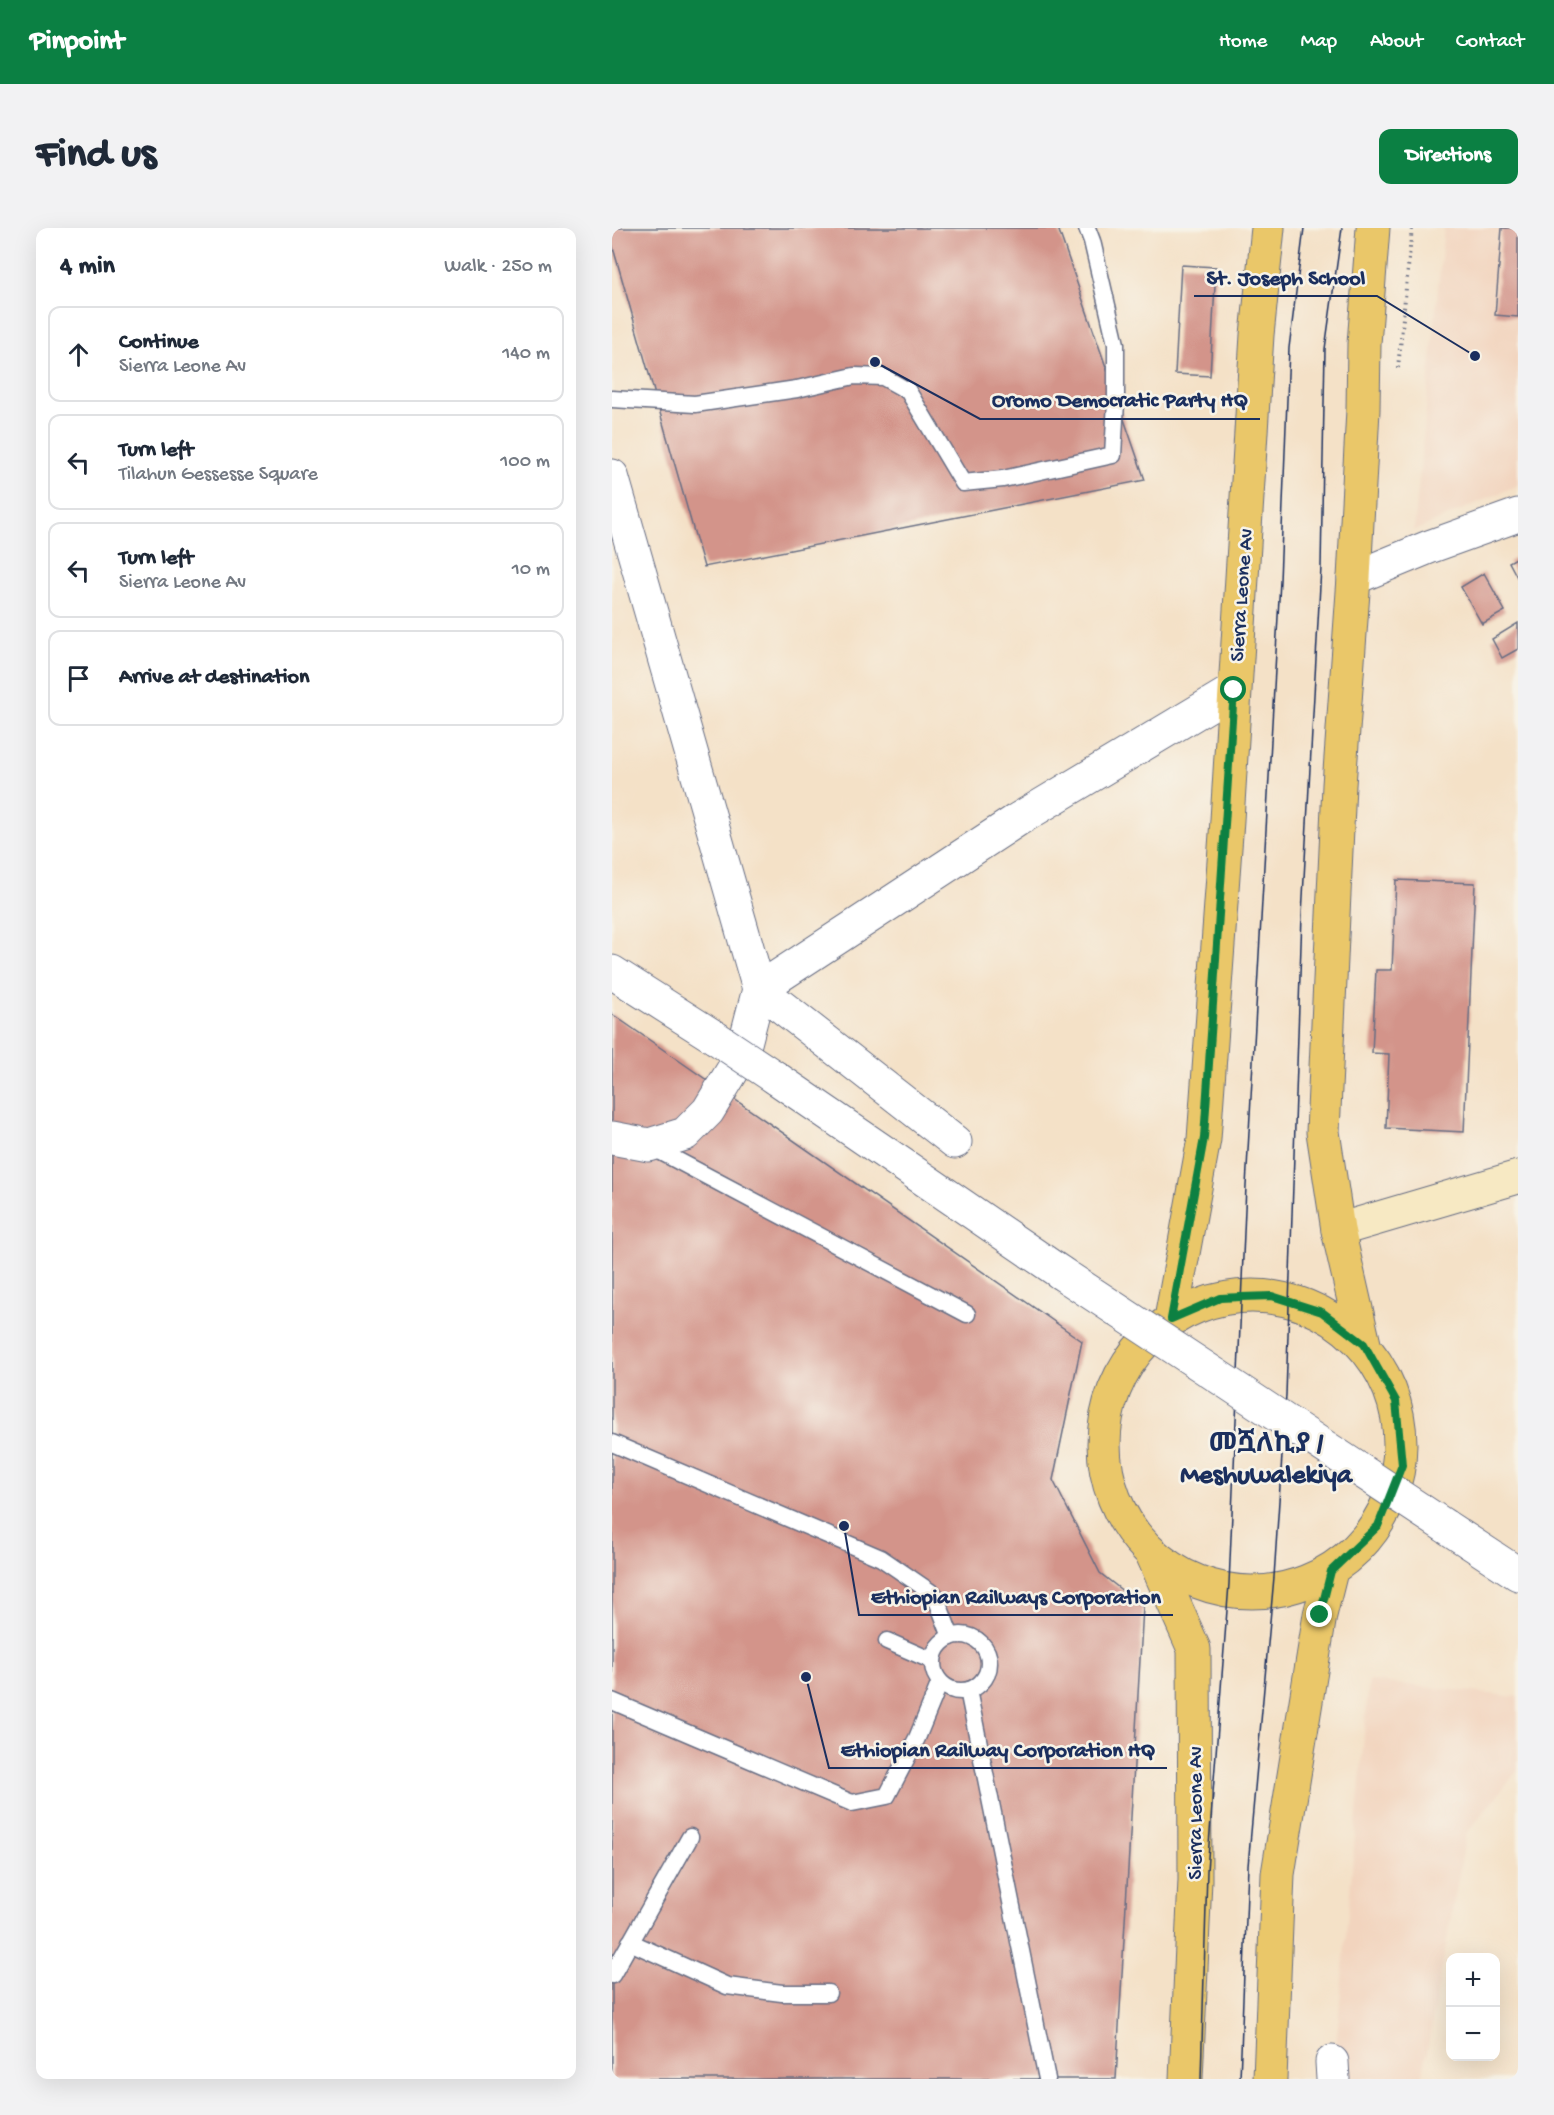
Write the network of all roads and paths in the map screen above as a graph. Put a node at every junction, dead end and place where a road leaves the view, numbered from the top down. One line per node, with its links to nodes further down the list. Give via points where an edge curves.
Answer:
1 (1087, 228): 4 (lane, via 1116,344 1113,455 1003,479 963,483 908,391 883,377 854,376 695,404)
2 (1269, 228): 8 (main road, Sierra Leone Av, via 1257,335)
3 (1374, 228): 7 (main road, via 1364,344)
4 (612, 399)
5 (612, 476): 10 (street)
6 (1518, 515): 7 (street)
7 (1354, 578): 15 (main road, via 1339,785 1323,1132)
8 (1234, 690): 10 (street, via 1017,820); 17 (main road, Sierra Leone Av, via 1204,1138)
9 (612, 972): 22 (street, bridge)
10 (759, 989): 12 (street); 13 (street, via 742,1055 708,1111 685,1134)
11 (612, 1138): 13 (street)
12 (955, 1142)
13 (649, 1146): 16 (lane)
14 (1518, 1177): 15 (street)
15 (1338, 1230): 18 (main road)
16 (967, 1314)
17 (1171, 1319): 18 (main road, via 1220,1298 1272,1296 1322,1312); 20 (main road, via 1131,1356 1107,1406 1106,1417 1103,1460 1119,1513)
18 (1364, 1344): 21 (main road, via 1396,1401 1402,1465 1378,1526)
19 (612, 1443): 23 (lane, via 881,1558 935,1595)
20 (1153, 1556): 21 (main road, via 1194,1581 1240,1593 1287,1589); 34 (main road, Sierra Leone Av, via 1194,1649 1195,1880)
21 (1331, 1571): 35 (main road, via 1320,1615 1278,1874)
22 (1518, 1575)
23 (951, 1637): 25 (lane, via 942,1642); 27 (lane, via 973,1638 987,1654 986,1675)
24 (887, 1641): 25 (lane)
25 (933, 1661): 26 (lane)
26 (940, 1682): 27 (lane, via 948,1688); 28 (lane, via 887,1796 852,1803)
27 (968, 1690): 33 (lane)
28 (612, 1701)
29 (690, 1836): 30 (lane)
30 (630, 1942): 31 (lane); 32 (lane, via 727,1986 782,1993)
31 (612, 1975)
32 (828, 1993)
33 (1047, 2079)
34 (1186, 2079)
35 (1270, 2079)

